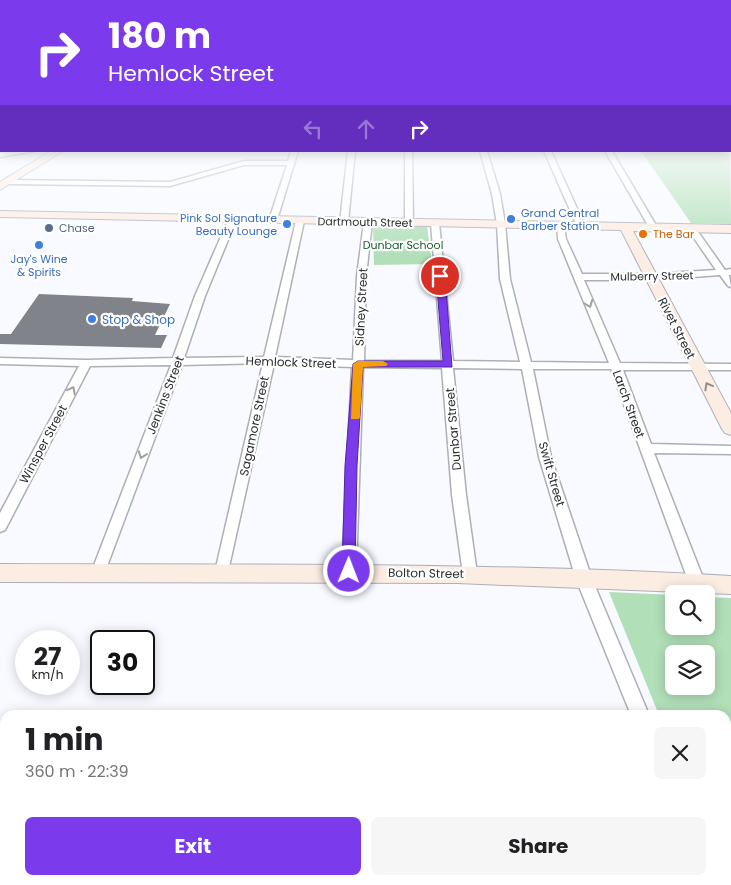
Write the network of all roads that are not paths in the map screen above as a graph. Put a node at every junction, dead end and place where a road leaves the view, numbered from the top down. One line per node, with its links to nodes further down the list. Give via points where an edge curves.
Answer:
1 (21, 174): 9 (main road)
2 (204, 174): 9 (street, via 170,184)
3 (288, 174): 12 (street)
4 (349, 174): 14 (street)
5 (408, 174): 16 (street)
6 (490, 174): 18 (street, Swift Street)
7 (558, 174): 20 (street)
8 (622, 174): 22 (street)
9 (5, 184)
10 (0, 214): 11 (main road, Dartmouth Street)
11 (233, 218): 12 (main road, Dartmouth Street); 31 (street, Jenkins Street, via 200,296)
12 (273, 220): 13 (main road, Dartmouth Street)
13 (300, 221): 14 (main road, Dartmouth Street); 29 (street, Sagamore Street)
14 (344, 222): 15 (main road, Dartmouth Street)
15 (368, 222): 16 (main road, Dartmouth Street); 33 (street, Sidney Street)
16 (409, 223): 17 (main road, Dartmouth Street)
17 (435, 223): 18 (main road, Dartmouth Street); 34 (street, Dunbar Street)
18 (501, 224): 19 (main road, Dartmouth Street); 35 (street, Swift Street, via 505,279)
19 (560, 226): 20 (main road, Dartmouth Street); 26 (street, Larch Street, via 562,239)
20 (582, 226): 21 (main road, Dartmouth Street)
21 (625, 227): 22 (main road, Dartmouth Street); 27 (main road, Rivet Street)
22 (653, 227): 23 (main road, Dartmouth Street)
23 (691, 228): 24 (main road, Dartmouth Street); 25 (street)
24 (731, 229)
25 (727, 273): 27 (street, Mulberry Street); 28 (street)
26 (579, 277): 27 (street, Mulberry Street); 36 (street, Larch Street, one-way to 36)
27 (651, 277): 37 (main road, Rivet Street)
28 (731, 284)
29 (268, 360): 31 (street, Hemlock Street); 33 (street, Hemlock Street); 44 (street, Sagamore Street)
30 (0, 361): 32 (street, Hemlock Street)
31 (178, 361): 32 (street, Hemlock Street); 46 (street, Jenkins Street, one-way to 46)
32 (86, 362): 42 (street, Winsper Street, one-way to 32)
33 (358, 364): 34 (street, Hemlock Street); 43 (street, Sidney Street, via 351,466)
34 (448, 364): 35 (street, Hemlock Street); 47 (street, Dunbar Street, via 459,495)
35 (527, 366): 36 (street, Hemlock Street); 48 (street, Swift Street, via 546,456)
36 (616, 367): 37 (street, Hemlock Street); 40 (street, Larch Street)
37 (697, 367): 38 (street, Hemlock Street); 39 (main road, Rivet Street, one-way to 37)
38 (731, 367)
39 (731, 429)
40 (645, 448): 41 (street); 49 (street, Larch Street)
41 (731, 450)
42 (0, 526)
43 (349, 571): 44 (main road, Bolton Street); 47 (main road, Bolton Street)
44 (222, 572): 46 (main road, Bolton Street)
45 (0, 573): 46 (main road, Bolton Street)
46 (98, 573)
47 (470, 574): 48 (main road, Bolton Street)
48 (584, 579): 49 (main road, Bolton Street); 51 (street, Swift Street)
49 (697, 583): 50 (main road, Bolton Street)
50 (731, 585)
51 (638, 710)

